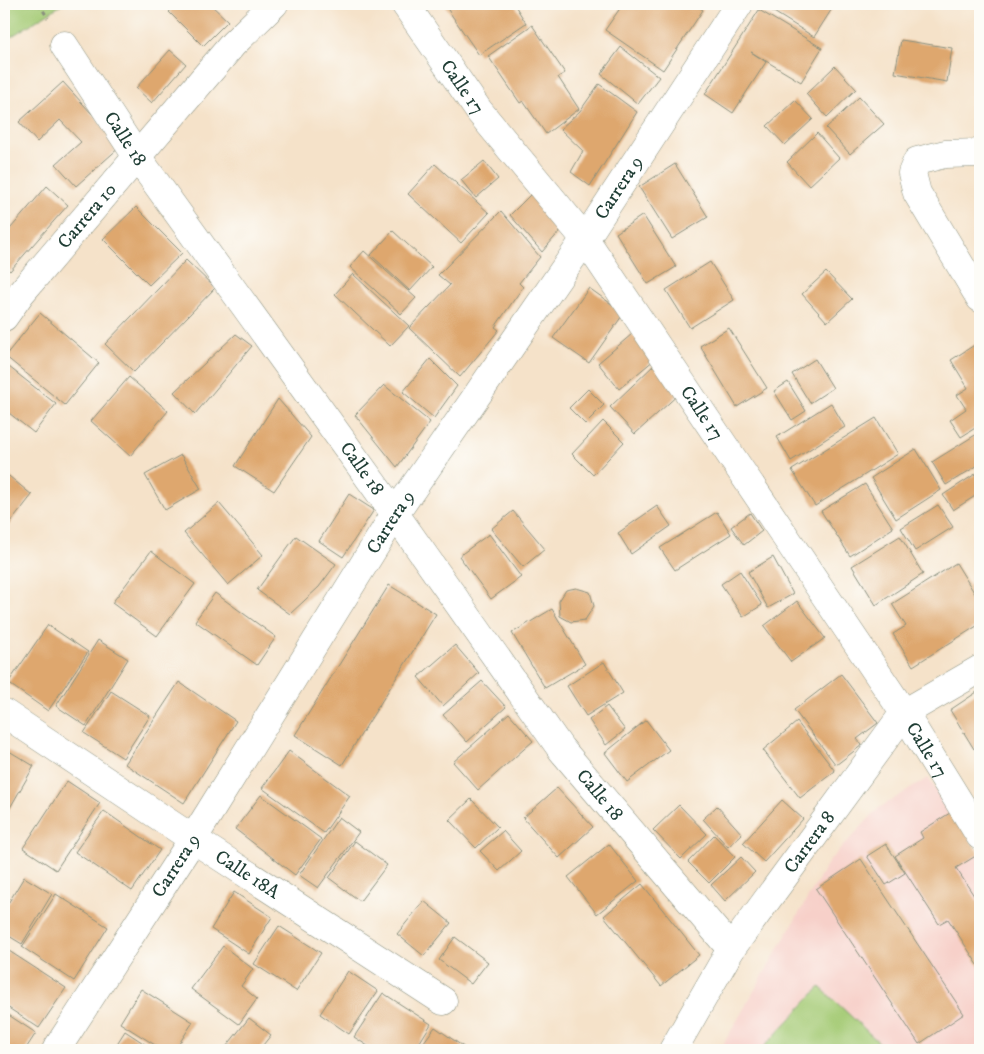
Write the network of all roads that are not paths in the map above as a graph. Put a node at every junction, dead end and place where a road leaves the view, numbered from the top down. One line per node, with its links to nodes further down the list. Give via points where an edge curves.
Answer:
1 (274, 4): 6 (street, Carrera 10, via 233,44)
2 (405, 4): 7 (street, Calle 17, via 479,111)
3 (739, 4): 7 (street, Carrera 9)
4 (64, 45): 6 (street, Calle 18)
5 (980, 153): 8 (street, via 946,154 917,161 912,174 916,193)
6 (138, 158): 9 (street, Carrera 10, via 21,293); 10 (street, Calle 18)
7 (585, 239): 10 (street, Carrera 9); 13 (street, Calle 17)
8 (980, 298)
9 (4, 318)
10 (395, 514): 15 (street, Carrera 9); 16 (street, Calle 18, via 561,749)
11 (980, 669): 13 (street, Carrera 8)
12 (4, 713): 15 (street, Calle 18A)
13 (904, 713): 14 (street, Calle 17); 16 (street, Carrera 8)
14 (980, 836)
15 (192, 839): 17 (street, Calle 18A); 18 (street, Carrera 9)
16 (731, 949): 19 (street, Carrera 8)
17 (443, 1001)
18 (56, 1050)
19 (673, 1050)

